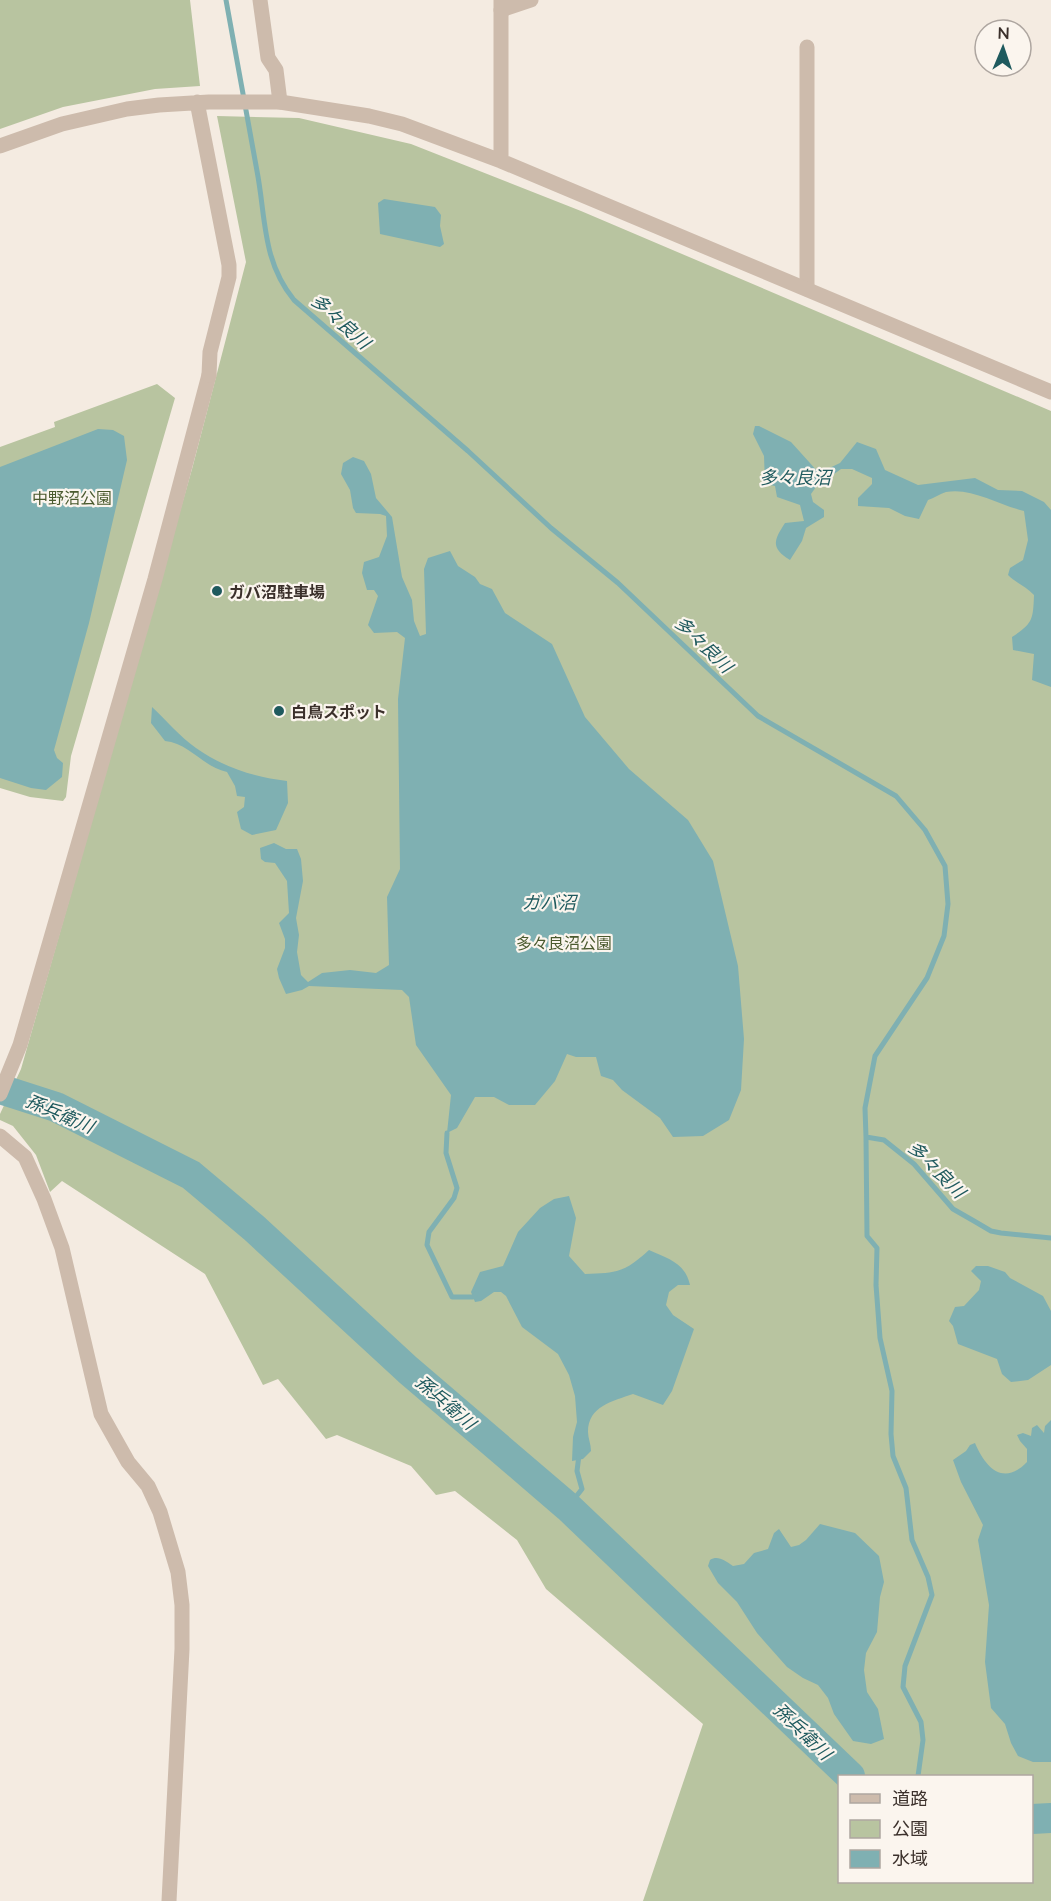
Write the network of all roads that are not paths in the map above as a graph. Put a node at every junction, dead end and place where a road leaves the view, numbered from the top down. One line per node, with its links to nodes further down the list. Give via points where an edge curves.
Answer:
1 (260, 0): 6 (street, via 268,58 276,70)
2 (531, 0): 3 (street)
3 (501, 5): 8 (street)
4 (807, 47): 9 (street)
5 (197, 102): 6 (street); 7 (street, via 92,116); 11 (street, via 229,276 210,352 209,375 155,579 20,1045)
6 (276, 102): 8 (street, via 402,124)
7 (0, 146)
8 (501, 161): 9 (street)
9 (807, 289): 10 (street)
10 (1051, 392)
11 (0, 1094)
12 (0, 1136): 13 (street, via 25,1157 44,1199 62,1248 101,1414 128,1462 148,1486 178,1572 182,1649)
13 (169, 1901)

